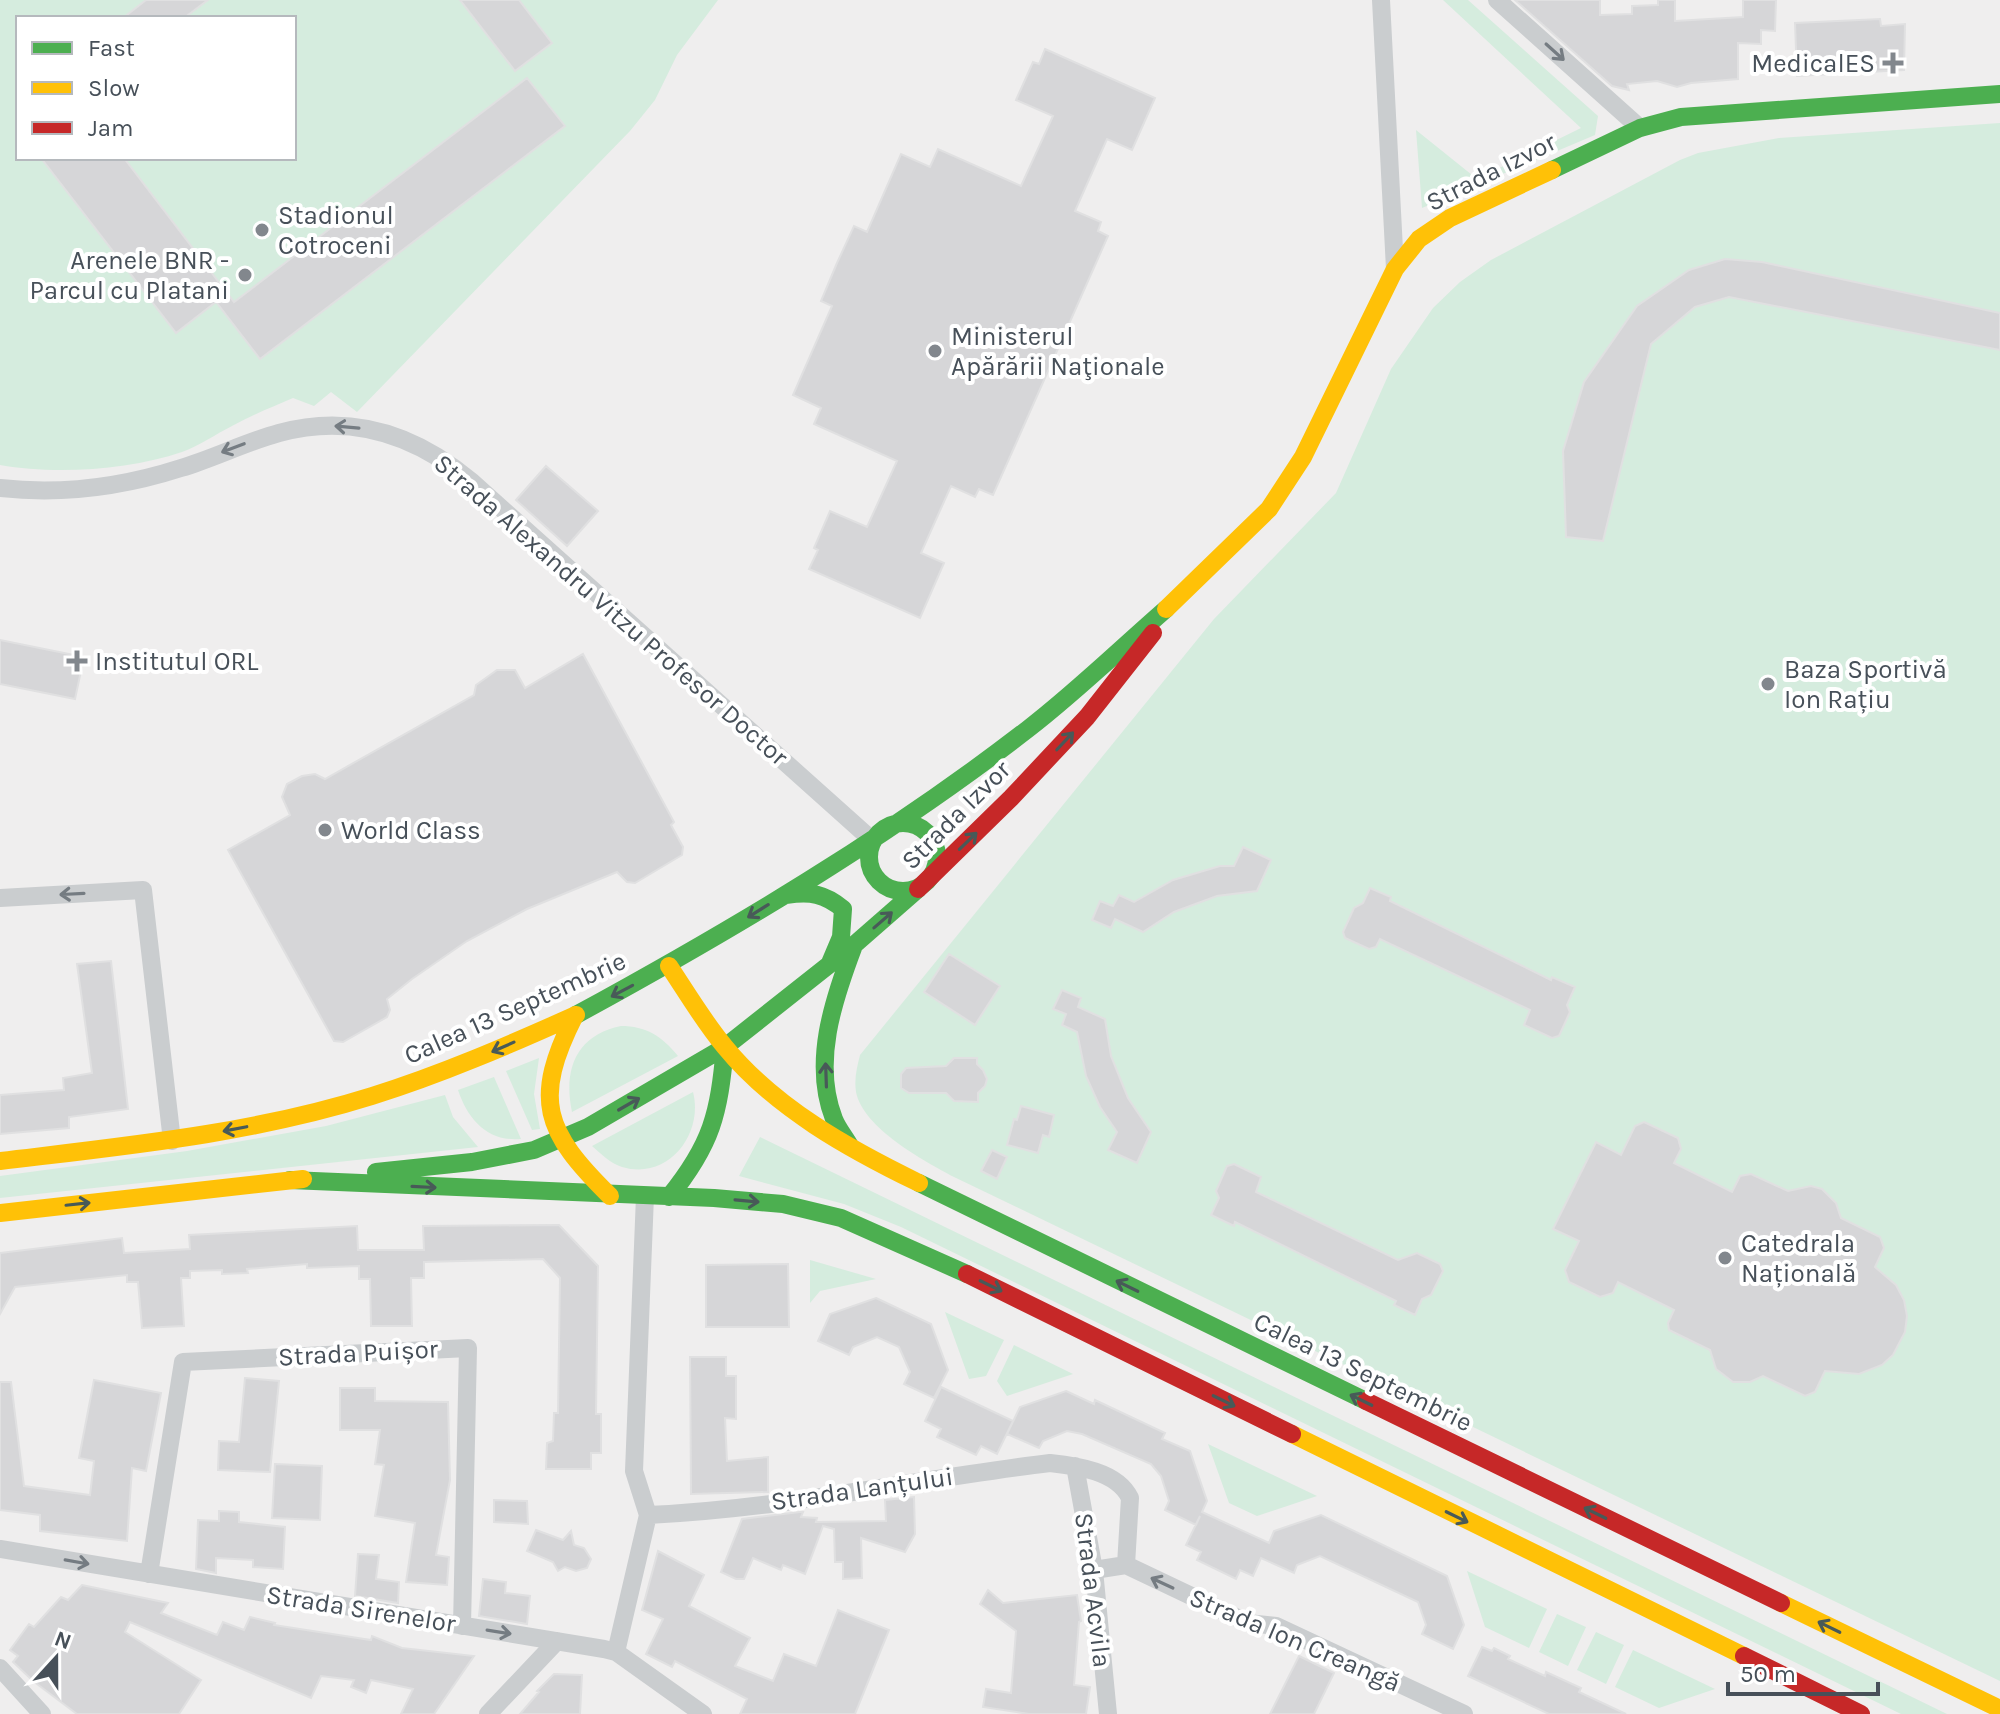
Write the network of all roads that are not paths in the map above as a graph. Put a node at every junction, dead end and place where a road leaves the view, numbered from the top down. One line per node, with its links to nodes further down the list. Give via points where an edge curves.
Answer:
1 (1381, 0): 5 (street)
2 (1497, 0): 4 (street, one-way to 4)
3 (2000, 94): 4 (main road, Strada Izvor, via 1681,117)
4 (1640, 128): 5 (main road, Strada Izvor, via 1435,227)
5 (1395, 269): 7 (main road, Strada Izvor, via 1288,482 1269,509)
6 (0, 488): 8 (street, Strada Alexandru Vitzu Profesor Doctor, one-way to 6, via 454,466 408,439 343,425 308,427 122,484 71,491)
7 (1190, 588): 8 (main road, Strada Izvor, via 1031,727); 9 (main road, Strada Izvor, one-way to 7, via 1087,717)
8 (878, 835): 9 (main road, via 869,853 881,883 903,891); 9 (main road, via 909,824 920,828 934,844 936,866); 10 (main road, Strada Izvor)
9 (924, 884): 12 (main road, Strada Izvor, one-way to 9)
10 (783, 895): 13 (main road, via 818,892 843,909 845,925); 14 (main road, Strada Izvor, one-way to 14)
11 (0, 898): 17 (street, one-way to 11, via 143,890)
12 (854, 945): 13 (main road, Strada Izvor); 19 (main road, one-way to 12, via 828,1097 825,1046 835,996)
13 (829, 965): 16 (main road, Strada Izvor)
14 (669, 966): 15 (main road, Calea 13 Septembrie, one-way to 15); 16 (main road, Calea 13 Septembrie)
15 (575, 1015): 17 (main road, Calea 13 Septembrie, one-way to 17, via 445,1072 370,1097); 18 (main road, via 560,1040 548,1085)
16 (725, 1047): 18 (main road, one-way to 16); 19 (main road, Calea 13 Septembrie, via 763,1086); 24 (main road, via 713,1133)
17 (172, 1141): 20 (main road, Calea 13 Septembrie)
18 (560, 1141): 21 (main road, via 483,1161); 22 (main road)
19 (851, 1148): 36 (main road, Calea 13 Septembrie, one-way to 19, via 940,1196)
20 (0, 1161)
21 (290, 1180): 22 (main road, one-way to 22); 25 (main road, one-way to 21)
22 (610, 1196): 23 (main road)
23 (645, 1196): 24 (main road); 27 (street, via 634,1471)
24 (669, 1197): 42 (main road, one-way to 42, via 783,1204 884,1235)
25 (0, 1213)
26 (1075, 1466): 27 (street, Strada Lanțului, via 1050,1463 820,1497); 29 (street, via 1126,1488); 30 (street, Strada Acvila)
27 (648, 1515): 34 (street)
28 (0, 1549): 31 (street, Strada Sirenelor, one-way to 31)
29 (1126, 1565): 30 (street); 41 (street, Strada Ion Creangă, one-way to 29, via 1276,1626 1248,1623)
30 (1094, 1570): 40 (street, Strada Acvila)
31 (149, 1574): 32 (street, Strada Sirenelor); 32 (street, Strada Puișor, via 183,1362 468,1348)
32 (462, 1626): 33 (street, Strada Sirenelor, one-way to 33)
33 (557, 1641): 34 (street, Strada Sirenelor); 38 (street)
34 (616, 1652): 39 (street, Strada Sirenelor)
35 (0, 1668): 37 (street)
36 (2000, 1709)
37 (42, 1714)
38 (488, 1714)
39 (703, 1714)
40 (1108, 1714)
41 (1464, 1714)
42 (1861, 1714)

